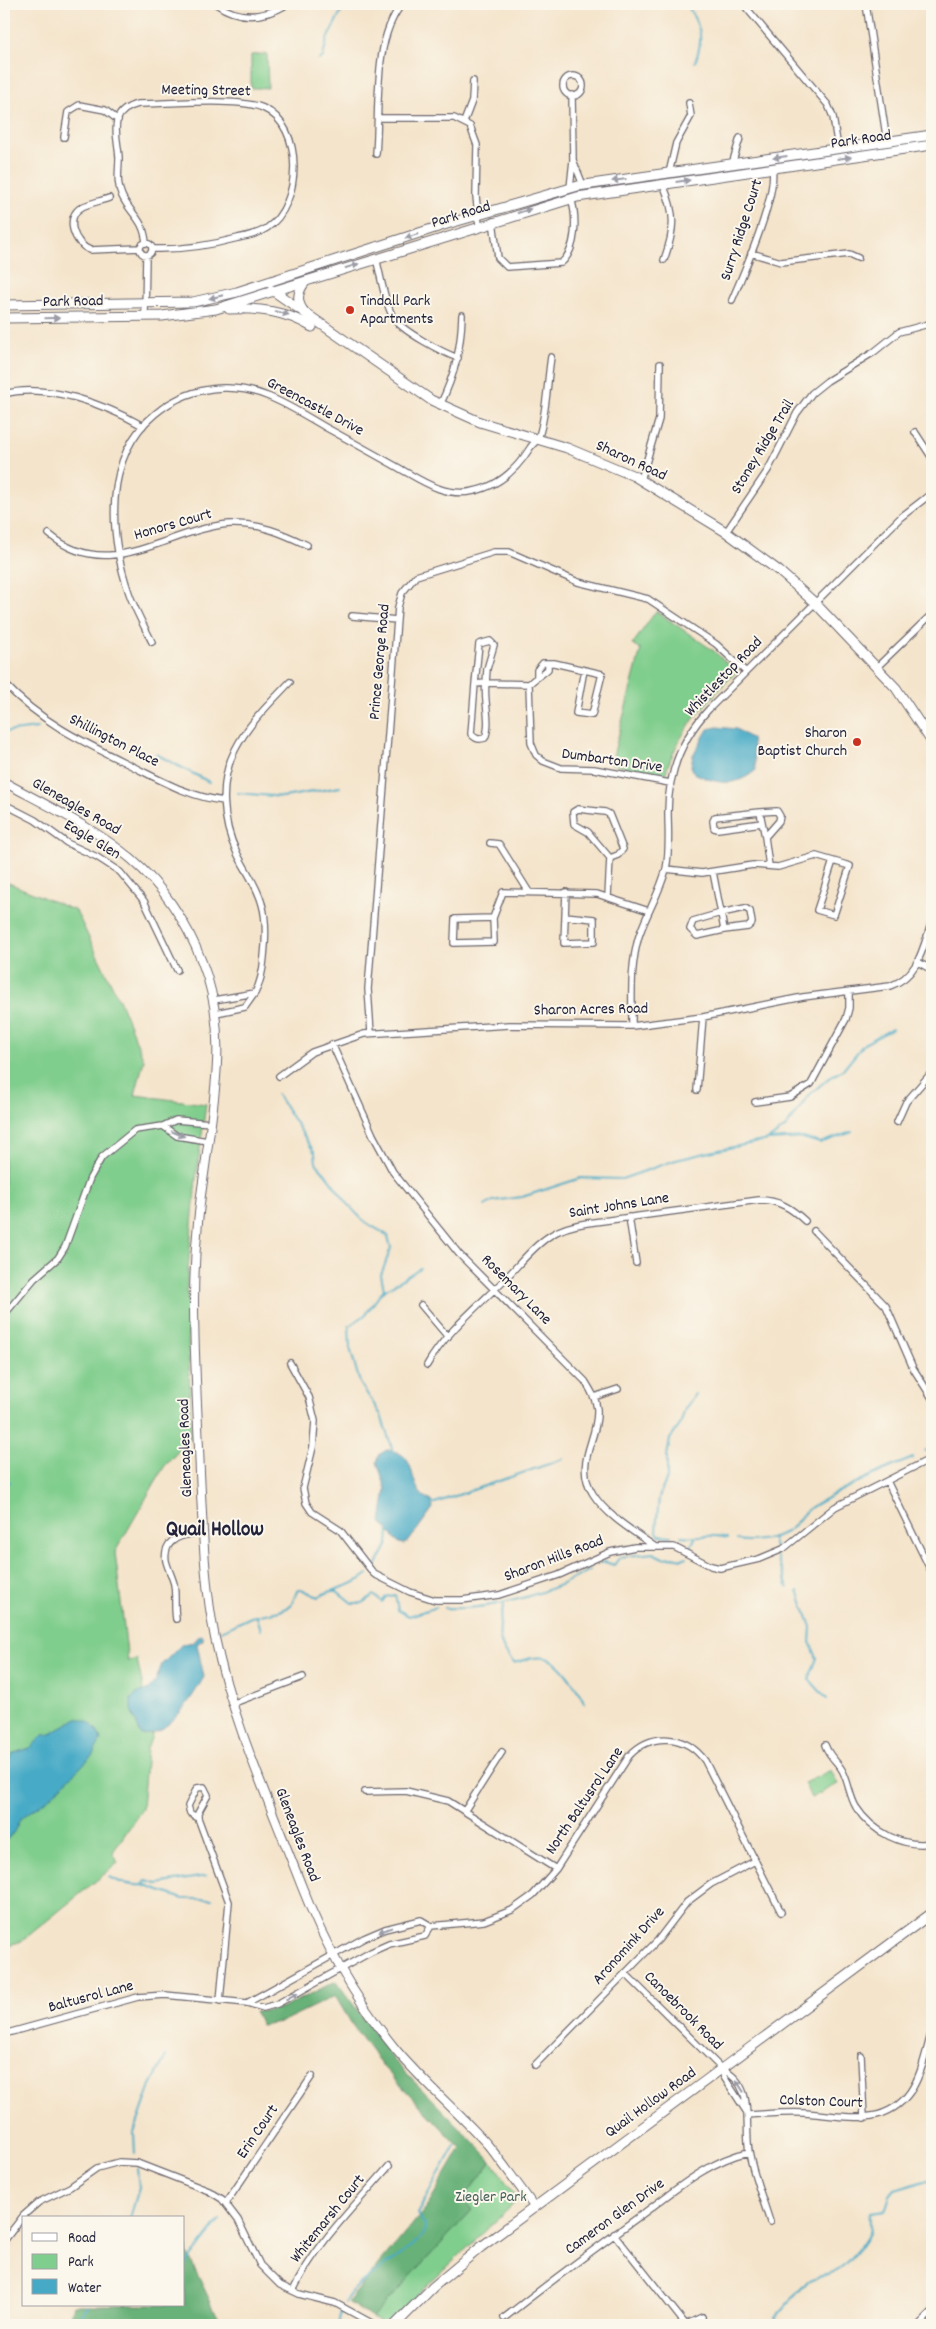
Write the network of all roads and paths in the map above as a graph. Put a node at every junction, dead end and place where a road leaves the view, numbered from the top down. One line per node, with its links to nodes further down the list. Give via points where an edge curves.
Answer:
1 (216, 4): 2 (street, via 231,13 248,16 274,11)
2 (288, 4)
3 (402, 4): 9 (street, via 392,21 380,62)
4 (743, 4): 17 (street, via 828,105)
5 (866, 4): 16 (street)
6 (473, 82): 11 (street, via 472,102)
7 (572, 95): 19 (street)
8 (689, 103): 22 (street, via 691,116 676,143)
9 (378, 118): 11 (street, via 454,118); 18 (street)
10 (118, 120): 13 (street, via 104,110 79,105 68,112); 31 (street, via 114,130 119,156 119,189 142,223); 33 (street, Meeting Street, via 124,111 138,104 249,104 277,118 293,151 289,199 266,229 201,248)
11 (464, 122): 28 (street, via 472,128 477,141)
12 (932, 135): 16 (main road, Park Road)
13 (64, 137)
14 (740, 138): 20 (street)
15 (932, 145): 16 (main road, Park Road)
16 (888, 147): 17 (main road, Park Road); 21 (main road, Park Road, one-way to 16)
17 (838, 148): 20 (main road, Park Road, one-way to 20)
18 (376, 154)
19 (573, 160): 24 (street); 25 (street)
20 (732, 164): 22 (main road, Park Road)
21 (772, 168): 23 (main road, Park Road, one-way to 21); 34 (street, Surry Ridge Court, via 772,188)
22 (669, 173): 24 (main road, Park Road, one-way to 24)
23 (663, 184): 27 (main road, Park Road); 38 (street, via 674,218)
24 (583, 185): 25 (main road, Park Road)
25 (570, 188): 28 (main road, Park Road)
26 (109, 198): 32 (street, via 77,211 73,223 76,239 90,250)
27 (571, 198): 29 (main road, Park Road, one-way to 27); 29 (street, via 575,212 571,252 561,263 507,267 498,258)
28 (478, 215): 30 (street); 40 (main road, Park Road, one-way to 40)
29 (493, 221): 30 (main road, Park Road)
30 (480, 226): 36 (main road, Park Road)
31 (146, 243): 32 (street); 33 (street)
32 (140, 248): 35 (street)
33 (152, 249): 35 (street)
34 (751, 253): 37 (street, via 781,262 849,254); 42 (street, Surry Ridge Court)
35 (146, 255): 43 (street)
36 (376, 258): 39 (main road, Park Road, one-way to 36); 53 (street, via 391,312 397,322 433,347)
37 (858, 258)
38 (664, 260)
39 (306, 282): 41 (main road, Park Road); 49 (main road, via 298,298 302,310)
40 (263, 284): 41 (main road, Sharon Road); 43 (main road, Park Road, one-way to 43, via 193,302)
41 (274, 292): 45 (main road, Park Road); 49 (main road, Sharon Road)
42 (732, 300)
43 (145, 303): 44 (main road, Park Road); 47 (street)
44 (4, 305)
45 (216, 309): 47 (main road, Park Road); 51 (main road, one-way to 51, via 279,312)
46 (462, 314): 53 (street)
47 (145, 316): 48 (main road, Park Road, one-way to 47)
48 (4, 318)
49 (310, 318): 51 (main road, Sharon Road)
50 (932, 323): 63 (street, Stoney Ridge Trail, via 899,332 812,394 797,413 768,470)
51 (339, 338): 56 (main road, Sharon Road)
52 (551, 356): 59 (street)
53 (458, 358): 56 (street)
54 (660, 364): 61 (street, via 659,419)
55 (4, 394): 57 (street, via 31,390 58,394 115,411)
56 (440, 405): 59 (main road, Sharon Road, via 480,422)
57 (143, 426): 59 (street, Greencastle Drive, via 170,403 191,394 220,388 249,390 271,397 426,484 461,493 487,487 506,476); 66 (street, Greencastle Drive, via 124,456 116,484)
58 (915, 432): 60 (street)
59 (539, 439): 61 (main road, Sharon Road)
60 (932, 458)
61 (641, 480): 63 (main road, Sharon Road)
62 (932, 493): 67 (street, Whistlestop Road, via 901,517)
63 (726, 532): 67 (main road, Sharon Road, via 779,571)
64 (49, 534): 66 (street, Honors Court, via 66,548 81,553)
65 (307, 545): 66 (street, Honors Court, via 261,526 230,524 204,529 154,547)
66 (119, 553): 71 (street, Greencastle Drive, via 130,594)
67 (815, 603): 72 (main road, Sharon Road); 74 (street, Whistlestop Road)
68 (932, 614): 72 (street)
69 (352, 616): 70 (street)
70 (397, 620): 74 (street, Prince George Road, via 402,593 416,576 484,554 509,552 578,582 648,598 716,644); 112 (street, Prince George Road, via 368,989)
71 (152, 642)
72 (878, 666): 80 (main road, Sharon Road)
73 (584, 670): 73 (street, via 602,674 592,715 576,713); 79 (street, via 554,662)
74 (746, 672): 82 (street, Whistlestop Road, via 693,729 678,755)
75 (290, 682): 83 (street, via 256,718 235,750 227,774)
76 (4, 683): 83 (street, Shillington Place, via 28,706 64,732 192,795)
77 (475, 684): 78 (street); 78 (street, via 479,644 490,641 494,645); 78 (street, via 471,734 480,739 485,738 488,731 484,696)
78 (486, 684): 79 (street)
79 (529, 684): 82 (street, Dumbarton Drive, via 531,743 543,761 561,768 594,769)
80 (932, 742)
81 (4, 782): 108 (street, Gleneagles Road, via 90,828 140,866 183,921 204,965)
82 (670, 783): 92 (street, Whistlestop Road)
83 (224, 801): 107 (street, via 233,845 257,890 265,917 263,973)
84 (4, 804): 104 (street, Eagle Glen, via 120,872 144,902)
85 (760, 812): 86 (street); 86 (street, via 715,817 713,824 718,829); 87 (street, via 777,811 780,816 779,822)
86 (762, 823): 87 (street)
87 (765, 837): 91 (street)
88 (490, 843): 94 (street, via 499,844)
89 (610, 858): 89 (street, via 588,832 574,824 574,812 578,809 609,814 623,849); 96 (street)
90 (833, 861): 90 (street, via 850,866 834,914 818,910); 91 (street, via 816,856 778,868)
91 (769, 866): 93 (street, via 753,865)
92 (666, 869): 93 (street); 97 (street, Whistlestop Road)
93 (713, 872): 98 (street)
94 (529, 892): 95 (street); 100 (street, via 503,892)
95 (566, 892): 96 (street); 99 (street)
96 (608, 897): 97 (street)
97 (649, 911): 111 (street, Whistlestop Road, via 634,959)
98 (721, 913): 102 (street); 102 (street, via 745,908 752,916 748,927); 102 (street, via 693,922 690,929 697,936)
99 (565, 916): 99 (street, via 564,943 594,942 594,919)
100 (493, 918): 100 (street, via 494,942 454,943 455,919)
101 (932, 921): 103 (street, Sharon Acres Road)
102 (724, 930)
103 (918, 962): 105 (street); 106 (street, Sharon Acres Road, via 912,972 896,984)
104 (178, 970)
105 (932, 970)
106 (849, 992): 110 (street, Sharon Acres Road, via 803,997); 117 (street, via 846,1019 811,1084 790,1097)
107 (255, 993): 108 (street); 109 (street, via 245,1007)
108 (214, 1000): 109 (street, Gleneagles Road)
109 (216, 1013): 119 (street, Gleneagles Road, via 219,1060)
110 (703, 1016): 111 (street, Sharon Acres Road); 116 (street)
111 (632, 1026): 112 (street, Sharon Acres Road, via 509,1025)
112 (371, 1033): 113 (street, Sharon Acres Road)
113 (332, 1044): 115 (street, Sharon Acres Road, via 312,1052); 126 (street, Rosemary Lane, via 393,1172 454,1248)
114 (932, 1072): 118 (street, via 906,1102)
115 (279, 1076)
116 (698, 1090)
117 (755, 1102)
118 (897, 1122)
119 (211, 1124): 120 (street, via 176,1120); 121 (street, Gleneagles Road)
120 (164, 1126): 121 (street, one-way to 121, via 177,1136); 128 (street, via 134,1130 102,1157 90,1178 65,1247)
121 (208, 1141): 137 (street, Gleneagles Road, via 197,1231 194,1301)
122 (629, 1218): 123 (street, Saint Johns Lane, via 766,1200 788,1206); 125 (street); 126 (street, Saint Johns Lane, via 575,1225 551,1235)
123 (805, 1221)
124 (814, 1230): 134 (street, via 886,1306 913,1368)
125 (636, 1263)
126 (495, 1289): 129 (street, Saint Johns Lane); 133 (street, Rosemary Lane, via 582,1376)
127 (421, 1305): 129 (street)
128 (4, 1315)
129 (448, 1337): 131 (street, Saint Johns Lane)
130 (290, 1363): 138 (street, Sharon Hills Road, via 309,1397 314,1415 314,1439 303,1488 306,1503 312,1512 340,1530 374,1574 404,1590 435,1600 481,1598 536,1584 610,1552)
131 (427, 1365)
132 (618, 1389): 133 (street)
133 (594, 1397): 138 (street, Rosemary Lane, via 597,1418 585,1462 589,1486 610,1513)
134 (932, 1398)
135 (932, 1458): 136 (street, Sharon Hills Road)
136 (887, 1480): 138 (street, Sharon Hills Road, via 835,1507 783,1549 758,1559 720,1568 674,1547); 139 (street)
137 (203, 1532): 140 (street, via 182,1535 174,1539 167,1549); 142 (street, Gleneagles Road, via 210,1611 218,1653)
138 (654, 1546)
139 (932, 1573)
140 (176, 1619)
141 (303, 1677): 142 (street)
142 (234, 1703): 154 (street, Gleneagles Road, via 312,1913)
143 (826, 1746): 148 (street, via 830,1757 844,1772 856,1807 874,1828 900,1841 917,1845)
144 (502, 1752): 146 (street)
145 (365, 1792): 146 (street, via 395,1790 422,1793)
146 (465, 1810): 150 (street)
147 (198, 1818): 147 (street, via 208,1795 204,1787 197,1788 188,1806); 157 (street, via 229,1902)
148 (932, 1843)
149 (755, 1862): 150 (street, North Baltusrol Lane, via 701,1756 686,1743 664,1738 644,1744 629,1756); 151 (street, North Baltusrol Lane); 156 (street, Aronomink Drive, via 700,1891)
150 (556, 1869): 153 (street, North Baltusrol Lane, via 533,1895 498,1916 472,1924)
151 (780, 1912)
152 (932, 1913): 163 (main road, Quail Hollow Road)
153 (431, 1926): 154 (street, North Baltusrol Lane, one-way to 154, via 421,1920 385,1929); 155 (street, via 425,1936 389,1944)
154 (334, 1955): 155 (street, Gleneagles Road); 158 (street)
155 (341, 1968): 158 (street, Baltusrol Lane, one-way to 155, via 263,2008 277,2004); 170 (street, Gleneagles Road, via 398,2051 488,2145)
156 (625, 1973): 162 (street, Aronomink Drive); 163 (street, Canoebrook Road)
157 (220, 2001): 158 (street, Baltusrol Lane); 160 (street, Baltusrol Lane, via 138,1997)
158 (247, 2003)
159 (932, 2031): 166 (street, Colston Court, via 910,2092 891,2110)
160 (4, 2034)
161 (861, 2056): 166 (street)
162 (535, 2065)
163 (722, 2069): 165 (street, Canoebrook Road); 170 (main road, Quail Hollow Road)
164 (312, 2076): 169 (street, Erin Court)
165 (747, 2113): 166 (street, Colston Court); 167 (street, Canoebrook Road)
166 (864, 2118)
167 (749, 2152): 173 (street, Canoebrook Road); 174 (street, Cameron Glen Drive, via 695,2178)
168 (389, 2166): 176 (street, Whitemarsh Court, via 306,2264)
169 (226, 2204): 171 (street, via 199,2186 143,2166 119,2162 97,2168 70,2187 39,2202); 176 (street, via 266,2273)
170 (534, 2208): 181 (main road, Quail Hollow Road, via 448,2273)
171 (23, 2216)
172 (22, 2218): 175 (street)
173 (770, 2222)
174 (614, 2234): 179 (street, Cameron Glen Drive); 182 (street)
175 (4, 2241)
176 (293, 2292): 180 (street, via 336,2303)
177 (932, 2312): 183 (street)
178 (702, 2317): 182 (street)
179 (504, 2318)
180 (375, 2325)
181 (395, 2325)
182 (686, 2325)
183 (919, 2325)

